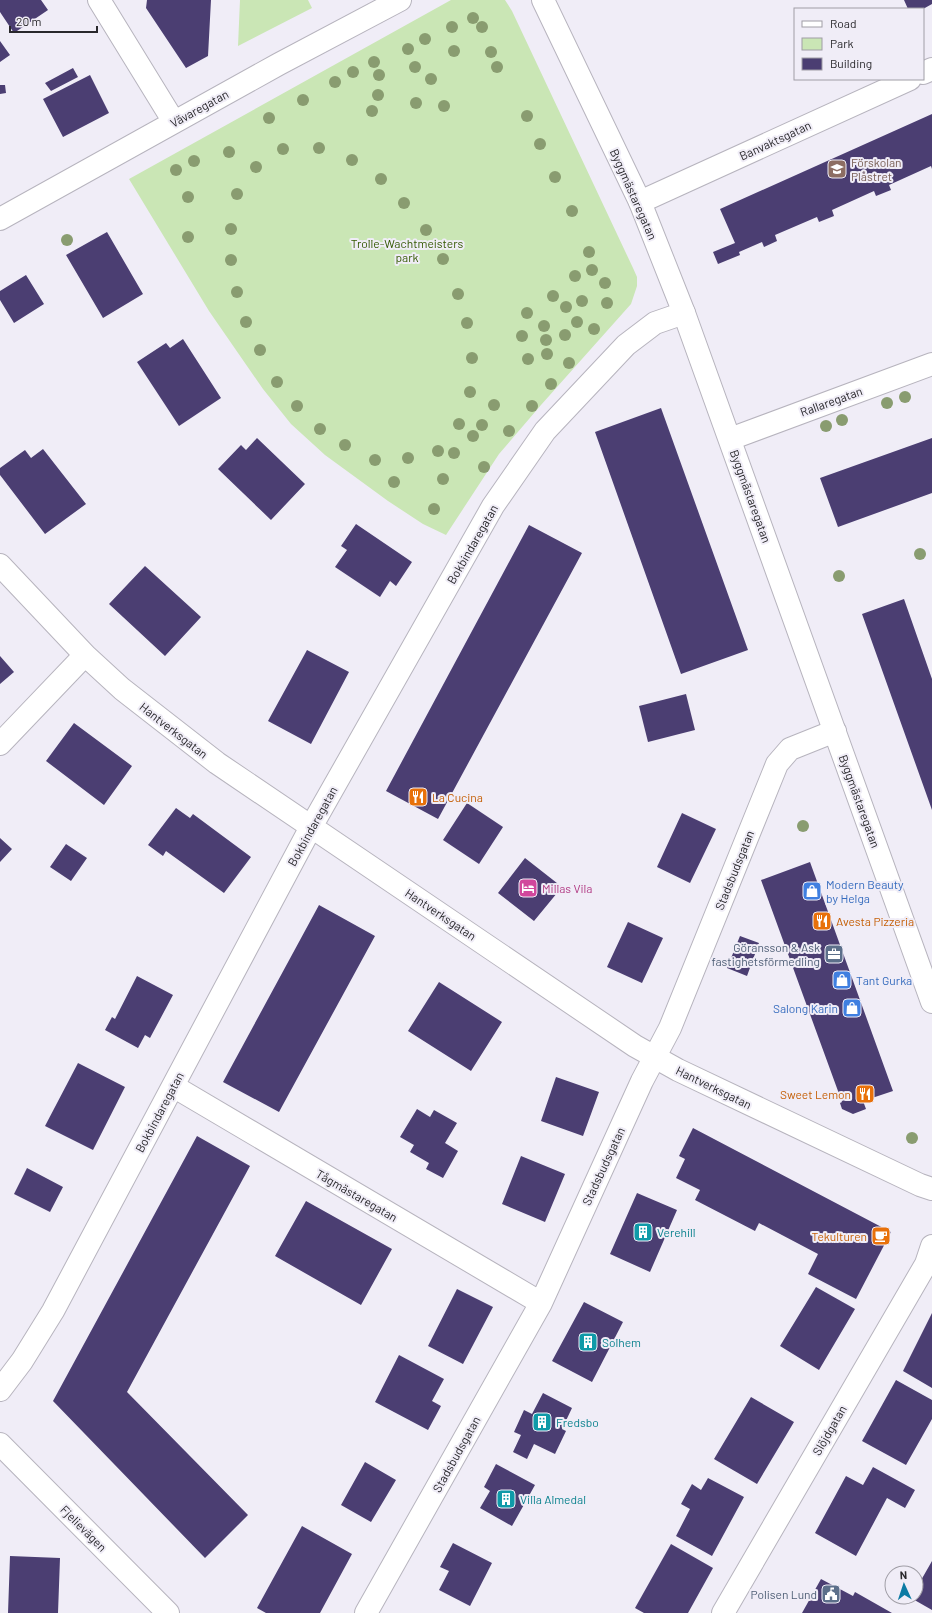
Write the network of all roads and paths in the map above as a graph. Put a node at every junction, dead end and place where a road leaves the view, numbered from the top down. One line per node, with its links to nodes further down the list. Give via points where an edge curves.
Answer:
1 (99, 0): 5 (street)
2 (400, 0): 5 (street, Vävaregatan)
3 (544, 0): 6 (street, Byggmästaregatan)
4 (908, 80): 6 (street, Banvaktsgatan)
5 (174, 122): 7 (street, Vävaregatan)
6 (640, 202): 8 (street, Byggmästaregatan)
7 (0, 219)
8 (684, 313): 10 (street, Byggmästaregatan); 15 (street, Bokbindaregatan, via 655,323 626,345 545,431 482,525)
9 (932, 364): 10 (street, Rallaregatan)
10 (730, 439): 13 (street, Byggmästaregatan)
11 (0, 565): 12 (street, Hantverksgatan)
12 (85, 655): 14 (street); 15 (street, Hantverksgatan, via 122,689 216,763)
13 (835, 731): 16 (street, Byggmästaregatan); 17 (street, Stadsbudsgatan, via 790,749 777,764)
14 (0, 744)
15 (311, 828): 17 (street, Hantverksgatan); 18 (street, Bokbindaregatan)
16 (932, 1002)
17 (656, 1058): 19 (street, Hantverksgatan, via 912,1182); 21 (street, Stadsbudsgatan, via 642,1081)
18 (173, 1086): 21 (street, Tågmästaregatan); 22 (street, Bokbindaregatan, via 53,1311 22,1361)
19 (932, 1189)
20 (932, 1246): 26 (street, Slöjdgatan, via 926,1264)
21 (541, 1303): 25 (street, Stadsbudsgatan)
22 (0, 1390)
23 (0, 1444): 24 (street, Fjelievägen)
24 (168, 1613)
25 (366, 1613)
26 (723, 1613)

